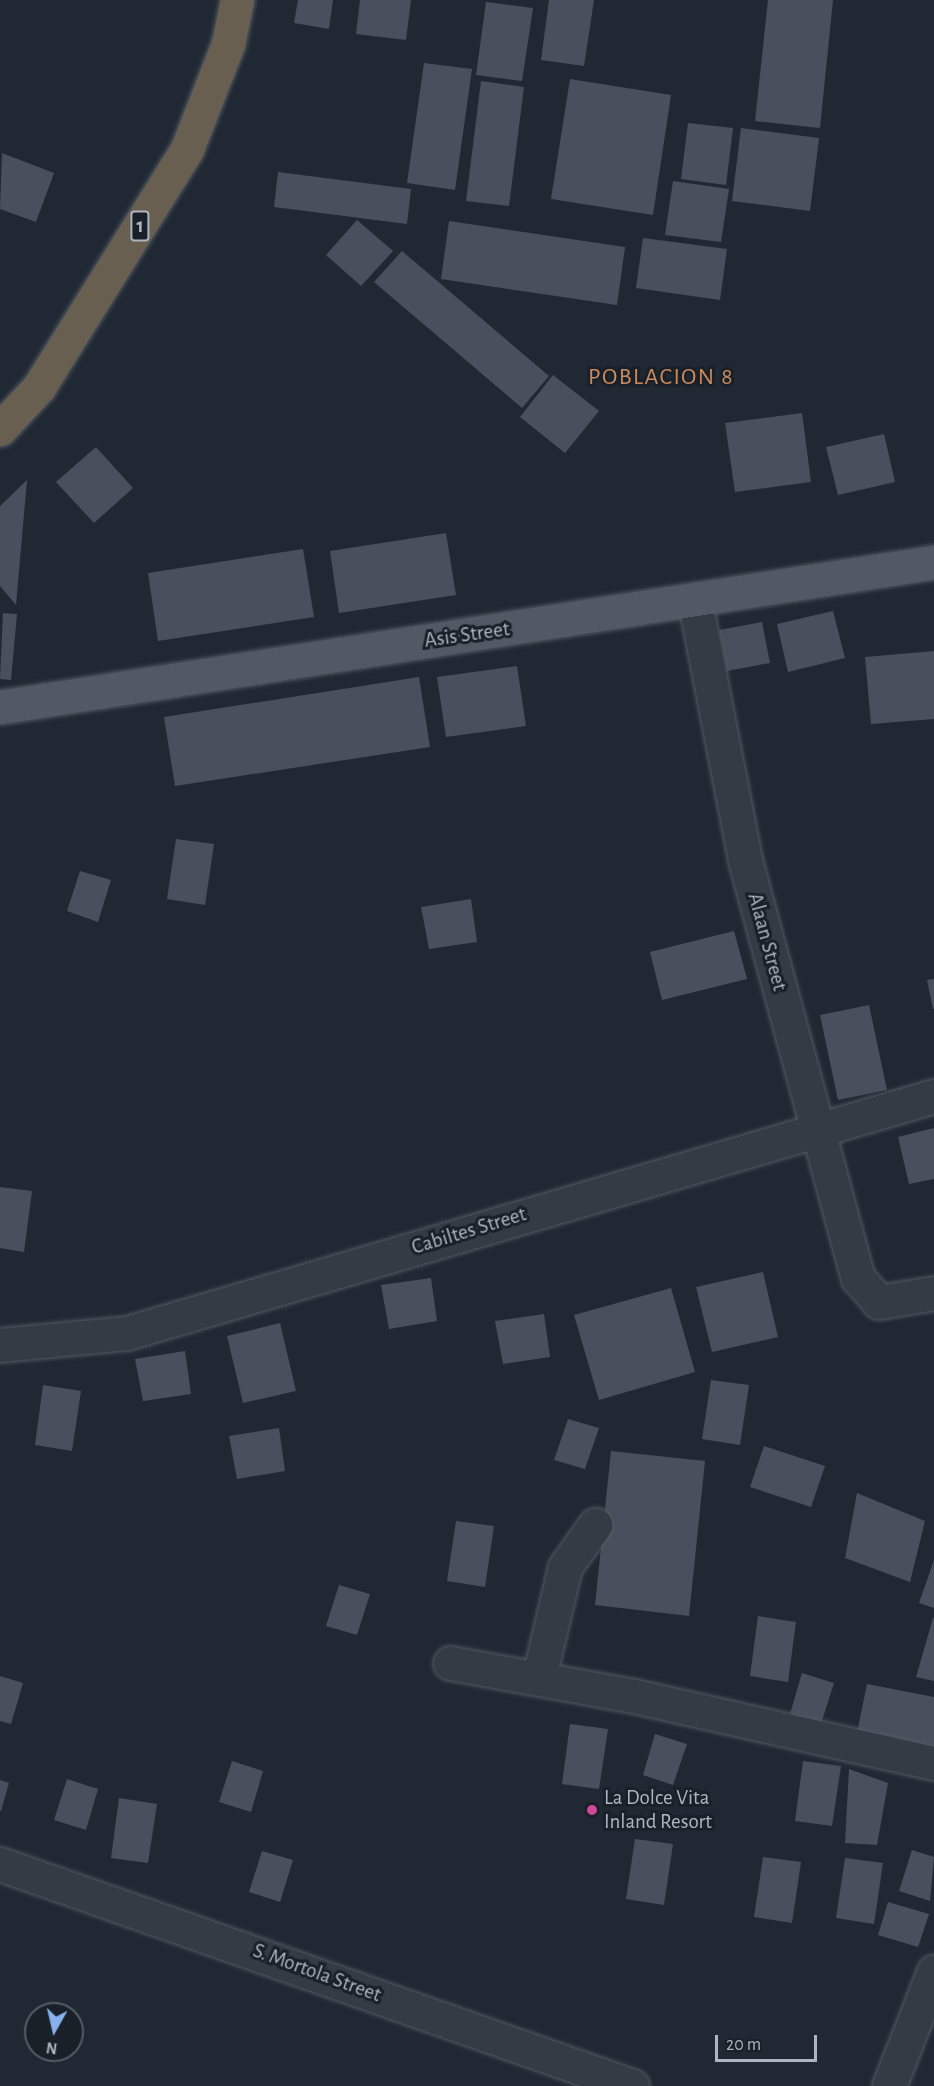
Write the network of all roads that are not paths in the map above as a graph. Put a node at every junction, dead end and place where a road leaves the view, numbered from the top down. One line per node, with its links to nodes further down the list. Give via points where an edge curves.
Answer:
1 (237, 0): 2 (highway, 1, via 228,44 187,148 39,387)
2 (0, 429)
3 (934, 562): 4 (main road, Asis Street)
4 (695, 602): 5 (main road, Asis Street); 7 (street, Alaan Street, via 745,860)
5 (0, 707)
6 (934, 1096): 7 (street, Cabiltes Street)
7 (816, 1127): 8 (street, Alaan Street, via 858,1278 879,1302); 9 (street, Cabiltes Street, via 127,1333)
8 (934, 1293)
9 (0, 1345)
10 (595, 1525): 12 (street, via 566,1567)
11 (450, 1663): 12 (street)
12 (539, 1677): 13 (street)
13 (934, 1763)
14 (0, 1864): 16 (street, S. Mortola Street)
15 (934, 1971): 17 (street)
16 (632, 2086)
17 (889, 2086)

